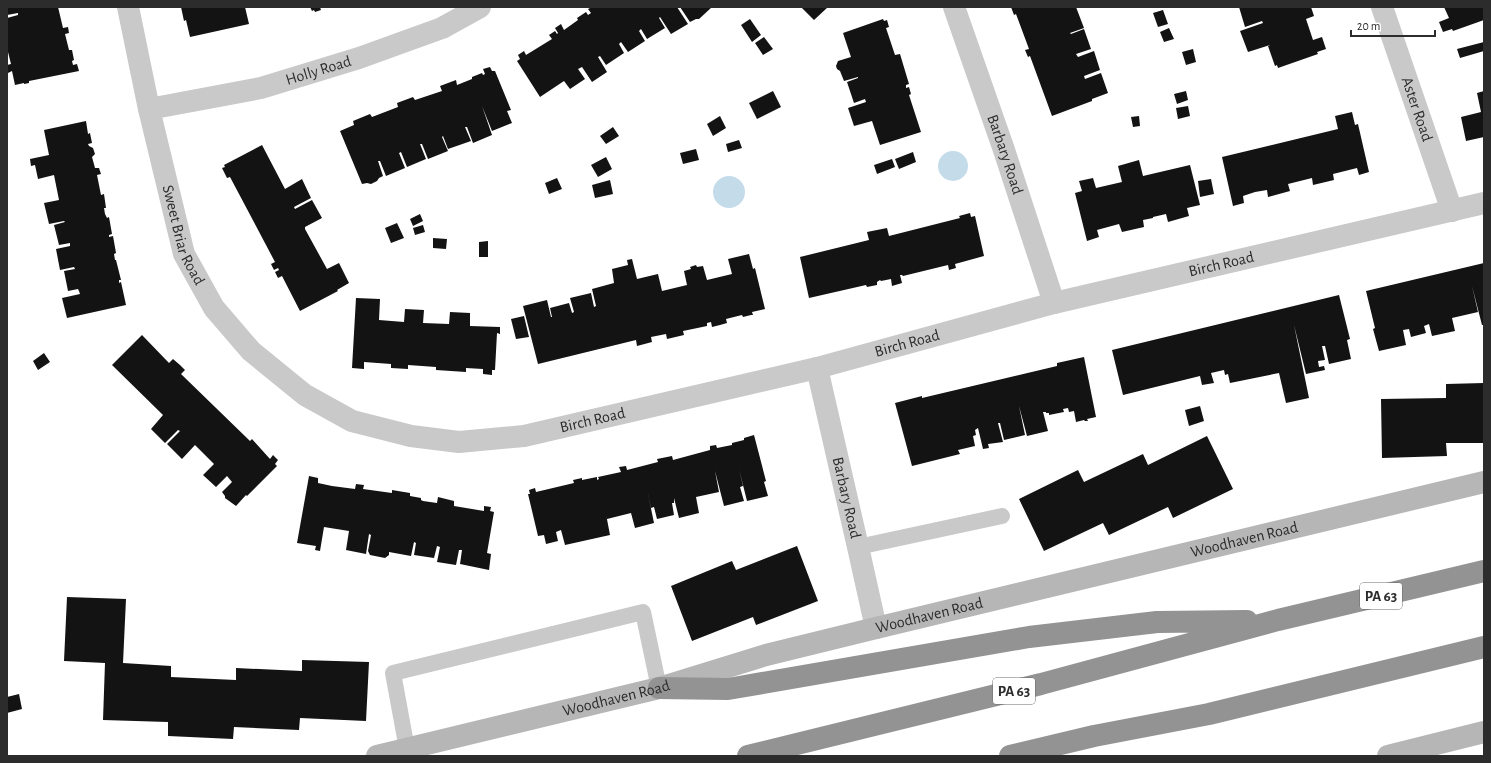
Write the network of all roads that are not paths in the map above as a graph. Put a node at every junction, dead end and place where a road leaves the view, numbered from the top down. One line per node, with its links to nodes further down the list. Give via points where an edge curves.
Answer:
1 (128, 7): 5 (street, Sweet Briar Road)
2 (480, 7): 5 (street, Holly Road, via 442,28 329,68 261,88)
3 (954, 7): 8 (street, Barbary Road)
4 (1382, 7): 7 (street, Aster Road)
5 (149, 109): 10 (street, Sweet Briar Road, via 184,254 214,308 250,351 305,395)
6 (1484, 203): 7 (street, Birch Road)
7 (1452, 211): 8 (street, Birch Road)
8 (1054, 303): 9 (street, Birch Road)
9 (817, 368): 10 (street, Birch Road, via 524,436 459,442 411,436 352,421); 13 (street, Barbary Road)
10 (330, 409)
11 (1484, 482): 16 (main road, Woodhaven Road)
12 (1002, 516): 13 (lane)
13 (858, 547): 16 (street, Barbary Road)
14 (1484, 571): 15 (highway, PA 63)
15 (1278, 620): 18 (highway, via 1156,622 1029,637 728,688); 23 (highway, PA 63, via 1042,684)
16 (876, 628): 18 (main road, Woodhaven Road, via 766,656)
17 (1484, 647): 20 (highway, via 1209,714)
18 (659, 688): 21 (main road, Woodhaven Road); 21 (lane, via 643,612 393,673)
19 (1484, 732): 26 (main road)
20 (1094, 736): 24 (highway); 25 (highway)
21 (407, 749): 22 (main road, Woodhaven Road)
22 (376, 756)
23 (748, 756)
24 (1010, 756)
25 (1043, 756)
26 (1388, 756)

